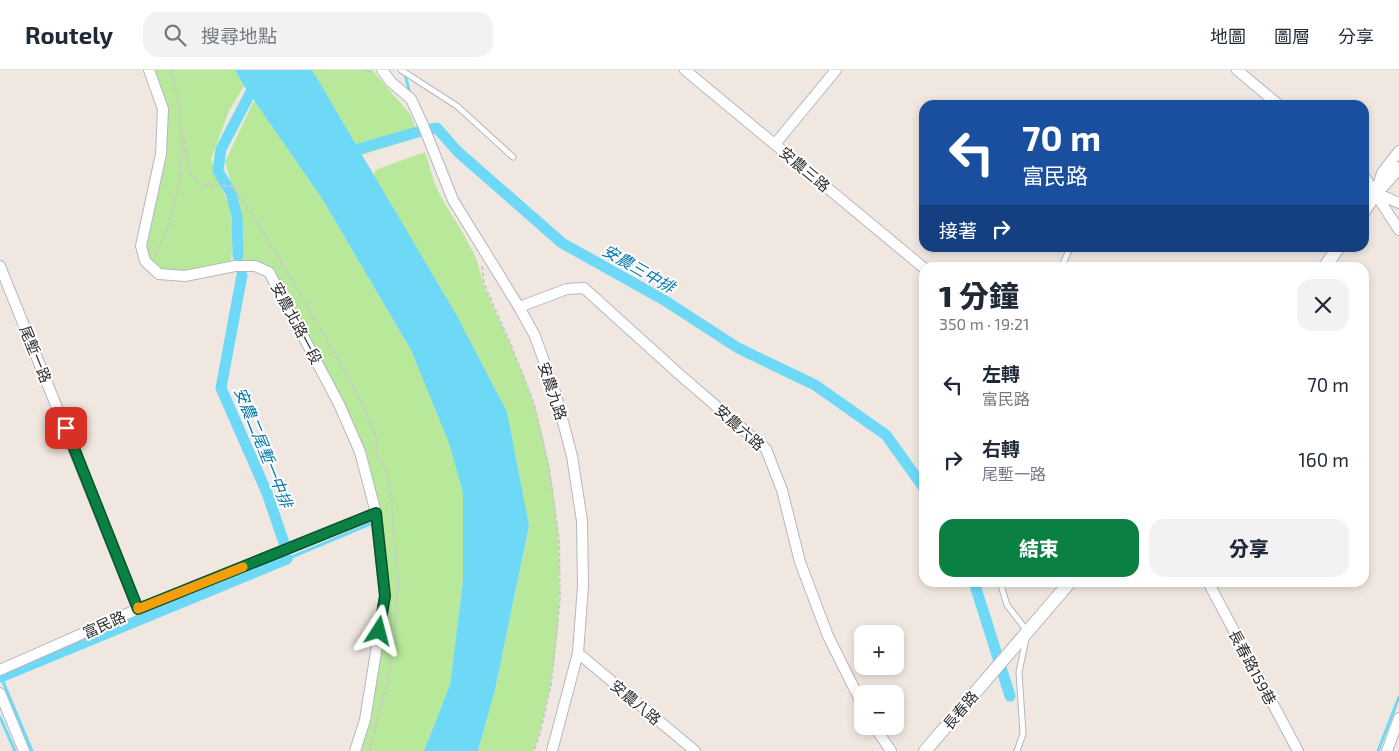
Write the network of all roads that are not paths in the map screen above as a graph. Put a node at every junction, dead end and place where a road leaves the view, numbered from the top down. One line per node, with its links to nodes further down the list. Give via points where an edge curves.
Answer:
1 (149, 70): 20 (street, 安農北路一段, via 163,109 161,154 141,246 144,261 159,274 185,276 235,266 255,266 269,272 339,404 360,452)
2 (382, 70): 19 (street, 安農九路, via 411,99 453,200)
3 (400, 70): 10 (lane, via 457,106)
4 (685, 70): 8 (street, 安農三路)
5 (836, 70): 8 (street)
6 (1237, 70): 7 (street)
7 (1273, 100)
8 (775, 144): 17 (street, 安農三路)
9 (1399, 151): 13 (street, via 1382,173)
10 (514, 157)
11 (1399, 168): 13 (street)
12 (1369, 184): 13 (street)
13 (1376, 194): 14 (street); 15 (street); 16 (street)
14 (1399, 203)
15 (1369, 204)
16 (1399, 230)
17 (919, 264)
18 (0, 266): 24 (street, 尾塹一路)
19 (519, 307): 26 (street, 安農九路, via 535,336 555,392 572,456 582,521 583,586); 28 (street, 安農六路, via 567,288 584,288 766,449 782,490 800,562 828,636)
20 (376, 513): 24 (street, 富民路); 33 (street, via 385,596 365,720)
21 (1002, 587): 25 (lane, via 1007,605)
22 (1066, 587): 25 (street)
23 (1211, 587): 39 (street, 長春路159巷)
24 (138, 609): 27 (street, 富民路)
25 (1028, 632): 37 (street, 長春路); 38 (lane, via 1019,672 1023,734)
26 (578, 653): 34 (street, 安農九路); 35 (street, 安農八路)
27 (0, 670)
28 (854, 688)
29 (0, 693): 32 (street)
30 (1399, 718): 40 (street)
31 (880, 735): 36 (street)
32 (24, 751)
33 (355, 751)
34 (552, 751)
35 (694, 751)
36 (891, 751)
37 (925, 751)
38 (1017, 751)
39 (1298, 751)
40 (1387, 751)

